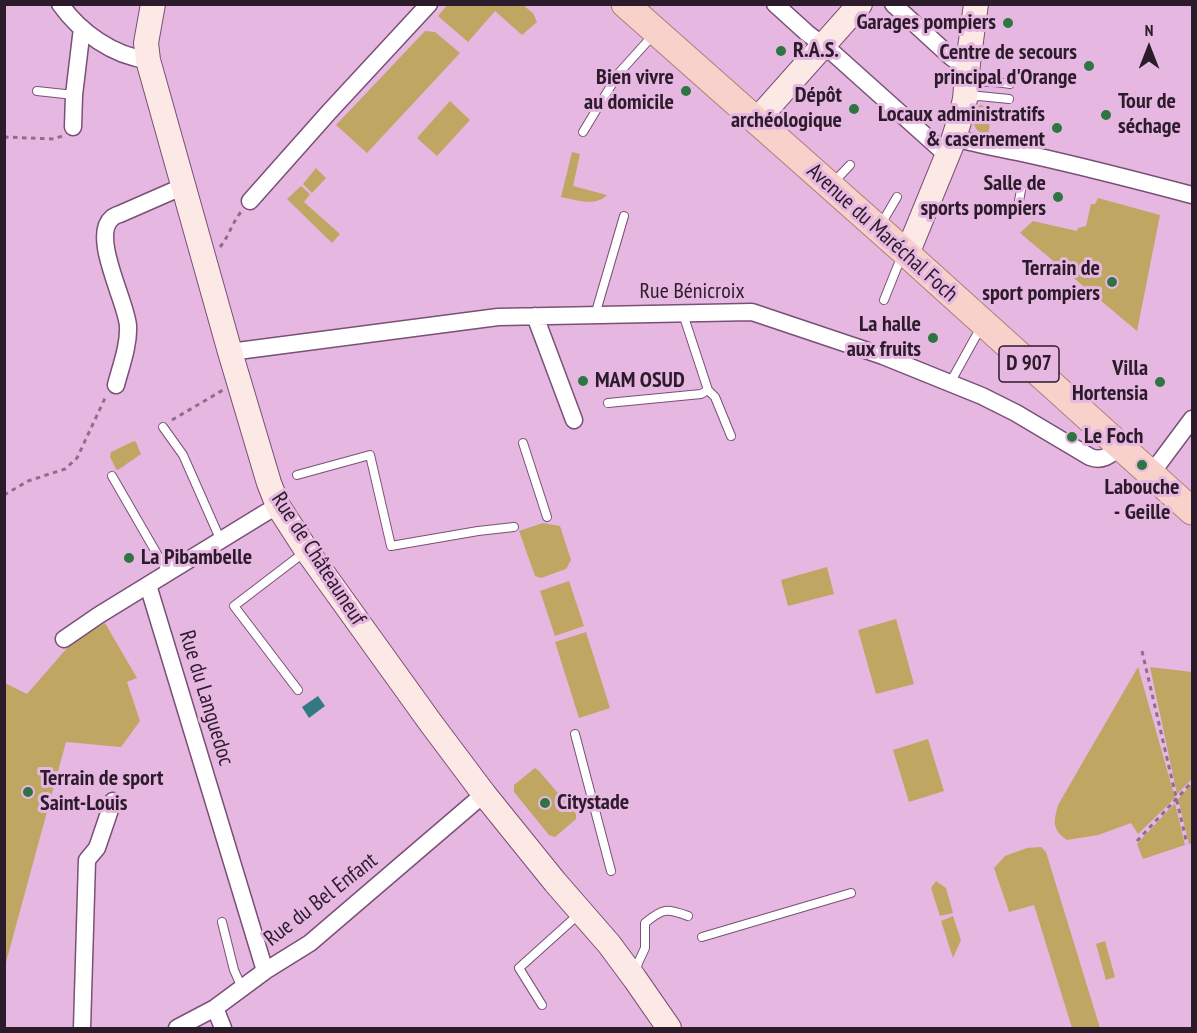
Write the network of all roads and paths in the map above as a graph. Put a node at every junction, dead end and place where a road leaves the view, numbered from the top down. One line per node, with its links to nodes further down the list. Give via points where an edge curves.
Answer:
1 (153, 4): 12 (main road, Rue de Châteauneuf, via 146,43)
2 (429, 4): 29 (street)
3 (625, 4): 10 (main road, Avenue du Maréchal Foch / D 907)
4 (775, 4): 11 (street)
5 (860, 4): 11 (main road)
6 (893, 4): 14 (street, via 955,60)
7 (976, 4): 14 (main road)
8 (62, 6): 9 (street)
9 (82, 28): 12 (street, via 123,54); 16 (street)
10 (656, 32): 18 (main road, Avenue du Maréchal Foch / D 907); 20 (lane, via 618,74)
11 (823, 46): 18 (main road); 22 (street)
12 (148, 60): 24 (main road, Rue de Châteauneuf)
13 (1010, 84): 14 (lane, via 982,81)
14 (964, 89): 17 (lane, via 980,96); 22 (main road)
15 (37, 91): 16 (lane)
16 (74, 95): 19 (street)
17 (1009, 99)
18 (756, 121): 25 (main road, Avenue du Maréchal Foch / D 907)
19 (73, 128): 21 (path, via 54,139)
20 (583, 132)
21 (4, 137)
22 (944, 145): 27 (street, via 993,148 1027,160); 32 (main road)
23 (850, 165): 25 (lane)
24 (184, 186): 39 (main road, Rue de Châteauneuf); 41 (street, via 108,223 108,259 128,323 128,339)
25 (830, 186): 32 (main road, Avenue du Maréchal Foch / D 907)
26 (1021, 190): 30 (lane)
27 (1192, 195)
28 (897, 197): 32 (lane)
29 (250, 201): 33 (path)
30 (1019, 201)
31 (624, 216): 36 (lane)
32 (896, 242): 34 (lane, via 898,266); 38 (main road, Avenue du Maréchal Foch / D 907)
33 (219, 249)
34 (884, 300)
35 (683, 314): 36 (street, Rue Bénicroix); 40 (street, Rue Bénicroix, via 752,312 884,356); 42 (lane)
36 (595, 315): 37 (street, Rue Bénicroix)
37 (534, 316): 39 (street, Rue Bénicroix, via 498,317); 46 (street)
38 (985, 324): 40 (lane); 50 (main road, Avenue du Maréchal Foch / D 907)
39 (230, 352): 55 (main road, Rue de Châteauneuf)
40 (950, 383): 50 (street, Rue Bénicroix, via 1016,413 1090,457 1106,458)
41 (116, 385): 54 (path, via 104,398 77,458 65,469 28,481)
42 (708, 390): 44 (lane, via 701,394); 48 (lane, via 715,397)
43 (213, 395): 47 (path)
44 (608, 403)
45 (1192, 419): 51 (street)
46 (574, 420)
47 (164, 427): 59 (lane, via 183,455)
48 (731, 436)
49 (523, 443): 57 (lane)
50 (1121, 446): 51 (main road, Avenue du Maréchal Foch / D 907)
51 (1151, 474): 56 (main road, Avenue du Maréchal Foch / D 907)
52 (297, 475): 58 (lane, via 370,455 391,546)
53 (112, 476): 61 (lane)
54 (4, 495)
55 (278, 506): 59 (street); 60 (main road, Rue de Châteauneuf)
56 (1192, 511)
57 (547, 517)
58 (514, 527)
59 (221, 541): 61 (street)
60 (307, 551): 65 (lane, via 234,606); 68 (main road, Rue de Châteauneuf)
61 (168, 573): 62 (street)
62 (148, 585): 63 (street); 79 (street, Rue du Languedoc)
63 (64, 639)
64 (1142, 651): 69 (path)
65 (298, 690)
66 (575, 734): 73 (lane)
67 (1192, 782): 69 (path)
68 (484, 794): 75 (main road, Rue de Châteauneuf); 79 (street, Rue du Bel Enfant, via 310,943)
69 (1176, 798): 71 (path); 72 (path)
70 (113, 801): 84 (street, via 97,848 87,860)
71 (1137, 841)
72 (1187, 844)
73 (611, 872)
74 (851, 893): 78 (lane)
75 (582, 912): 80 (main road, Rue de Châteauneuf); 82 (lane, via 519,968)
76 (688, 916): 80 (lane, via 673,910 658,913 645,923 645,948)
77 (222, 922): 81 (lane)
78 (702, 937)
79 (265, 971): 81 (street, Rue du Bel Enfant)
80 (635, 979): 87 (main road, Rue de Châteauneuf)
81 (242, 988): 83 (street, Rue du Bel Enfant)
82 (542, 1005)
83 (215, 1008): 85 (street, Rue du Bel Enfant); 86 (street)
84 (82, 1029)
85 (177, 1029)
86 (223, 1029)
87 (669, 1029)

